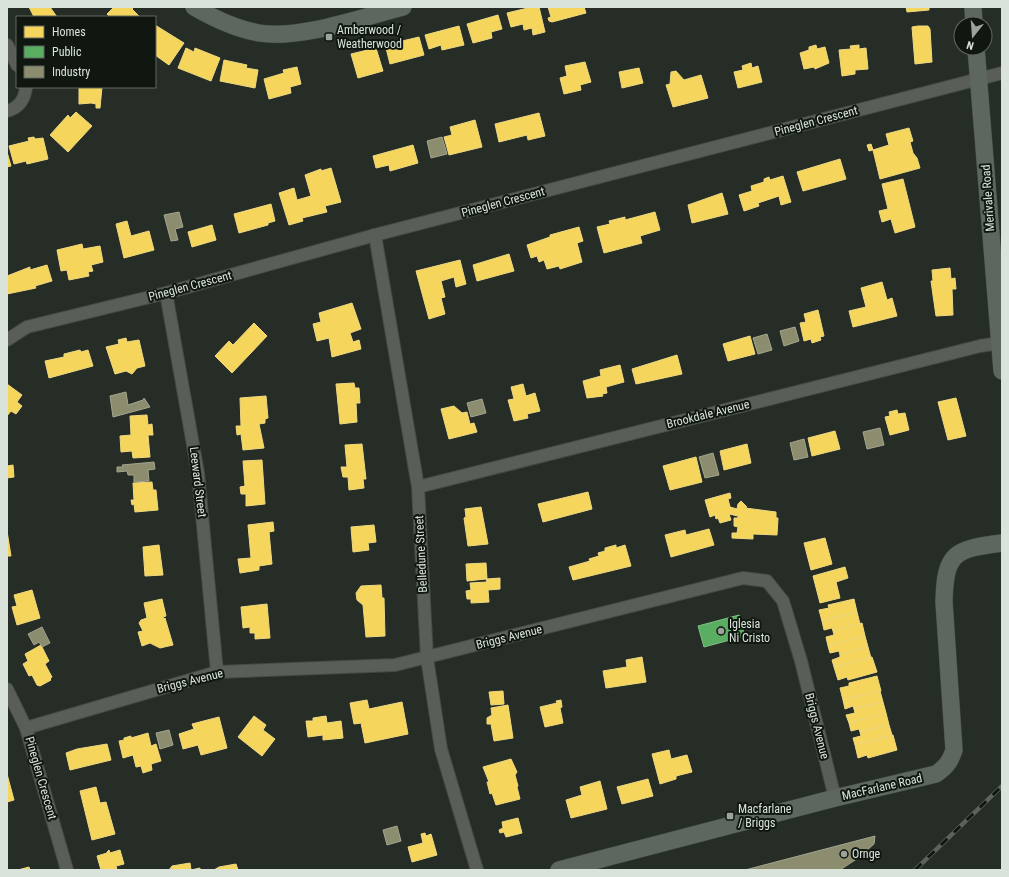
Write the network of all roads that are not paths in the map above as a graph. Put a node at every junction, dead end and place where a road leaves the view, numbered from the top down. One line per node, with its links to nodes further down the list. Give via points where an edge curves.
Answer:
1 (194, 7): 2 (street, via 232,25 260,33 290,34)
2 (403, 7)
3 (7, 45): 5 (street)
4 (977, 56): 7 (street, Merivale Road)
5 (16, 63)
6 (1002, 73): 7 (street, Pineglen Crescent)
7 (979, 78): 10 (street, Pineglen Crescent); 11 (street, Merivale Road)
8 (26, 88): 9 (street, via 19,105)
9 (7, 112)
10 (375, 235): 12 (street, Pineglen Crescent); 16 (street, Belledune Street)
11 (998, 274): 14 (street, Merivale Road)
12 (166, 293): 13 (street, Pineglen Crescent, via 27,327); 19 (street, Leeward Street, via 198,473)
13 (7, 340)
14 (999, 343): 15 (street, Merivale Road); 16 (street, Brookdale Avenue)
15 (1002, 371)
16 (418, 487): 18 (street, Belledune Street)
17 (1002, 543): 22 (street, MacFarlane Road, via 962,550 950,562 944,581 954,750 949,764 936,774)
18 (427, 658): 19 (street, Briggs Avenue, via 395,665); 22 (street, Briggs Avenue, via 743,578 767,581 783,601 801,661); 24 (street, Belledune Street, via 441,749)
19 (217, 672): 21 (street, Briggs Avenue)
20 (7, 689): 21 (street, Pineglen Crescent)
21 (26, 728): 23 (street, Pineglen Crescent)
22 (835, 798): 25 (street, MacFarlane Road)
23 (67, 870)
24 (476, 870)
25 (560, 870)

